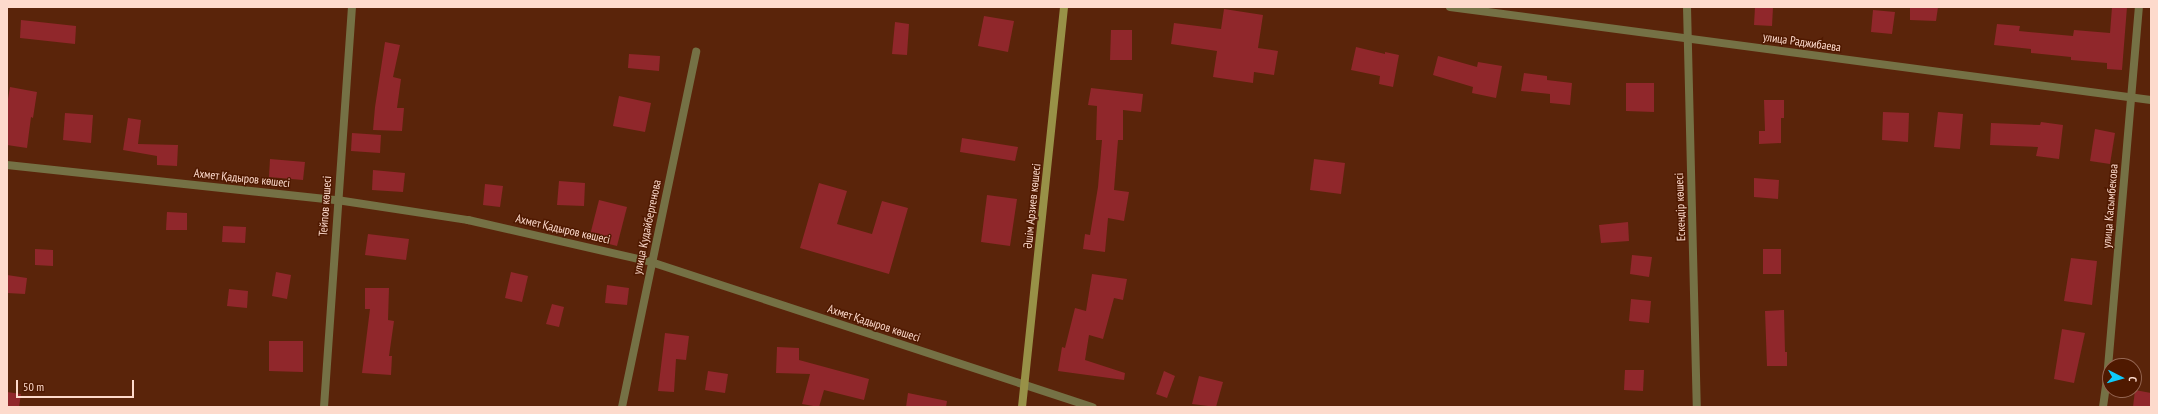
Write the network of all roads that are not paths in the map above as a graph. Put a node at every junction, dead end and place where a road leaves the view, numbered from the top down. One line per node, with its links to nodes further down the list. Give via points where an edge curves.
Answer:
1 (352, 7): 11 (street, Тейпов көшесі)
2 (1064, 7): 13 (street, Әшім Арзиев көшесі)
3 (1450, 7): 6 (street, улица Раджибаева)
4 (1687, 7): 6 (street, Ескендір көшесі)
5 (2139, 7): 8 (street, улица Касымбекова)
6 (1687, 39): 8 (street, улица Раджибаева); 18 (street, Ескендір көшесі)
7 (696, 52): 12 (street, улица Кудайбергенова)
8 (2132, 98): 9 (street, улица Раджибаева); 19 (street, улица Касымбекова)
9 (2151, 100)
10 (7, 165): 11 (street, Ахмет Қадыров көшесі)
11 (337, 200): 12 (street, Ахмет Қадыров көшесі, via 468,220); 14 (street, Тейпов көшесі)
12 (651, 262): 13 (street, Ахмет Қадыров көшесі); 15 (street, улица Кудайбергенова)
13 (1026, 385): 16 (street, Әшім Арзиев көшесі); 17 (street, Ахмет Қадыров көшесі)
14 (324, 407)
15 (622, 407)
16 (1022, 407)
17 (1093, 407)
18 (1697, 407)
19 (2103, 407)

